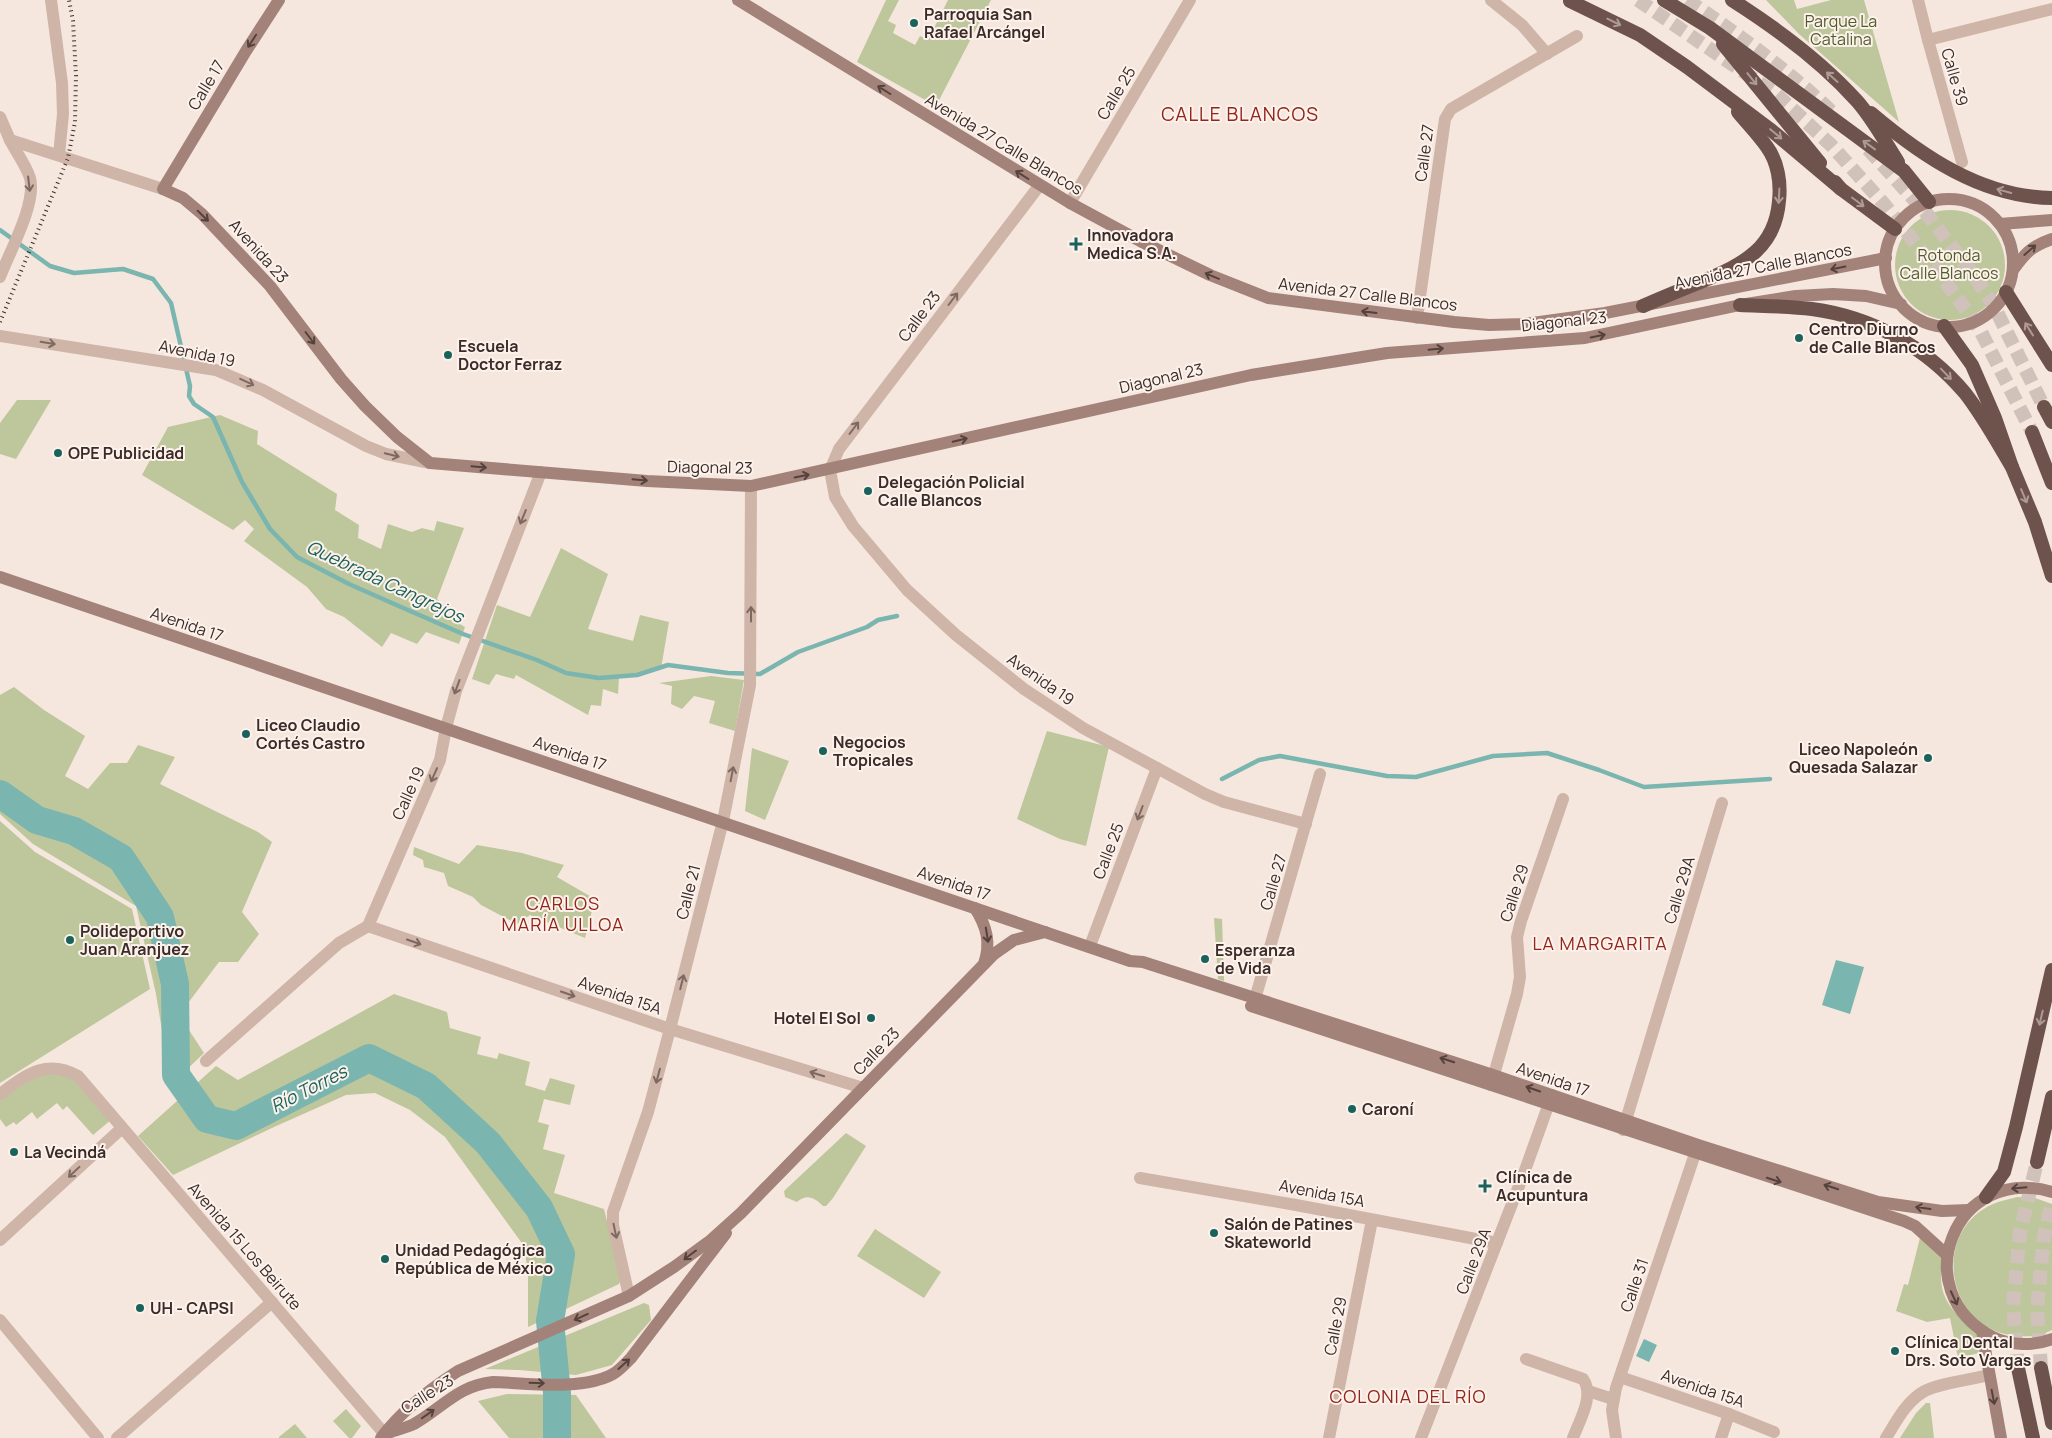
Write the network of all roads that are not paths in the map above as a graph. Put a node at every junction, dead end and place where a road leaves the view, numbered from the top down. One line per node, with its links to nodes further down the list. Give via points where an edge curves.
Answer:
1 (51, 0): 19 (street, via 62,83)
2 (279, 0): 23 (main road, Calle 17, one-way to 23)
3 (738, 0): 22 (main road, Avenida 27 Calle Blancos, one-way to 3)
4 (1190, 0): 27 (street, Calle 25)
5 (1491, 0): 14 (street, via 1522,25)
6 (1570, 0): 15 (highway, one-way to 15, via 1640,35)
7 (1664, 0): 11 (highway)
8 (1732, 0): 16 (highway, one-way to 8, via 1831,75)
9 (1918, 0): 13 (street, Calle 39)
10 (2052, 10): 13 (street)
11 (1710, 28): 21 (highway, one-way to 11); 24 (highway, one-way to 24)
12 (1577, 36): 14 (street, Calle 27)
13 (1928, 40): 20 (street, Calle 39)
14 (1547, 54): 40 (street, Calle 27, via 1451,109 1445,119)
15 (1724, 96): 24 (highway, one-way to 24, via 1771,130); 39 (highway, one-way to 39, via 1767,147 1776,164 1780,190 1778,216 1770,235 1754,254 1736,267)
16 (1858, 102): 21 (highway); 25 (highway, one-way to 16, via 1982,185 1904,141)
17 (0, 118): 18 (street)
18 (10, 140): 19 (street, Avenida 23); 33 (street, one-way to 33, via 30,179 31,197 20,231)
19 (59, 155): 23 (street, Avenida 23)
20 (1962, 162)
21 (1904, 171): 26 (highway)
22 (1039, 186): 27 (main road, Avenida 27 Calle Blancos); 49 (street, Calle 23, one-way to 22, via 844,443)
23 (163, 189): 47 (main road, Avenida 23, one-way to 47, via 183,198 202,214 270,286 365,406)
24 (1841, 189): 30 (highway, one-way to 30)
25 (2052, 198)
26 (1929, 202): 29 (main road, via 1963,200 1984,209); 30 (main road, via 1910,213)
27 (1070, 203): 40 (main road, Avenida 27 Calle Blancos, one-way to 27, via 1268,298 1210,275)
28 (2052, 220): 29 (main road)
29 (2000, 224): 34 (main road, via 2011,246)
30 (1895, 229): 32 (main road)
31 (2052, 239): 34 (main road, one-way to 31, via 2036,245)
32 (1886, 258): 37 (main road, via 1889,283); 39 (main road, Avenida 27 Calle Blancos, one-way to 39)
33 (4, 262): 35 (street)
34 (2013, 270): 36 (main road)
35 (0, 278)
36 (2006, 292): 41 (main road, via 1991,312 1980,319 1963,325); 43 (highway, one-way to 36)
37 (1901, 304): 38 (main road, Diagonal 23, via 1866,296 1833,294); 41 (main road, via 1920,320)
38 (1740, 305): 48 (highway, one-way to 48, via 1812,309 1847,316 1879,326 1910,344 1942,369 1965,394); 49 (main road, Diagonal 23, one-way to 38, via 1251,375 1387,353 1585,338)
39 (1644, 306): 40 (main road, Avenida 27 Calle Blancos, via 1525,324 1490,325)
40 (1417, 318)
41 (1944, 326): 48 (highway, via 1972,366)
42 (0, 336): 47 (street, Avenida 19, one-way to 47, via 216,370 248,382 366,446 386,454)
43 (2052, 365)
44 (2044, 407): 45 (highway)
45 (2052, 422)
46 (2032, 432): 51 (highway)
47 (430, 463): 50 (main road, Diagonal 23, one-way to 50)
48 (2012, 467): 53 (highway, one-way to 53, via 2035,522)
49 (830, 470): 52 (main road, Diagonal 23, one-way to 49); 56 (street, Avenida 19, via 835,497 853,526 907,590 956,635 1024,689 1083,728)
50 (542, 472): 52 (main road, Diagonal 23, one-way to 52); 55 (street, Calle 19, one-way to 55, via 472,648)
51 (2052, 483)
52 (751, 486): 60 (street, Calle 21, one-way to 52, via 752,662)
53 (2052, 576)
54 (0, 577): 55 (main road, Avenida 17)
55 (446, 728): 60 (main road, Avenida 17); 63 (street, Calle 19, one-way to 63, via 440,760)
56 (1157, 768): 61 (street, Avenida 19, via 1224,802); 65 (street, Calle 25, one-way to 65)
57 (1320, 774): 61 (street, Calle 27)
58 (1563, 799): 72 (street, Calle 29, via 1521,921 1517,937 1520,977 1517,994)
59 (1722, 803): 77 (street, Calle 29A)
60 (723, 822): 62 (main road, Avenida 17); 70 (street, Calle 21, one-way to 60)
61 (1306, 824): 69 (street, Calle 27)
62 (975, 908): 64 (main road, Avenida 17); 67 (main road, one-way to 67, via 984,922 988,939)
63 (368, 926): 70 (street, Avenida 15A, one-way to 70); 71 (street, via 339,943)
64 (1047, 932): 65 (main road, Avenida 17); 67 (main road, Calle 23, via 1014,940)
65 (1090, 946): 66 (main road, Avenida 17)
66 (1130, 961): 69 (main road, Avenida 17, via 1143,962); 72 (main road, Avenida 17, via 1140,969 1315,1028)
67 (984, 964): 73 (main road, Calle 23)
68 (2052, 970): 83 (highway, one-way to 83, via 2004,1172)
69 (1255, 999): 72 (main road, Avenida 17, one-way to 69)
70 (670, 1029): 73 (street, Avenida 15A, one-way to 70); 90 (street, Calle 21, one-way to 90, via 648,1112 613,1212)
71 (206, 1061)
72 (1492, 1080): 76 (main road, Avenida 17)
73 (863, 1088): 85 (main road, Calle 23)
74 (0, 1094): 78 (street, Avenida 15 Los Beirute, via 36,1071 52,1067 67,1070 78,1076)
75 (2052, 1097): 80 (highway)
76 (1550, 1100): 77 (main road, Avenida 17); 88 (street, Calle 29A)
77 (1625, 1125): 79 (main road, Avenida 17)
78 (122, 1128): 87 (street, one-way to 87); 91 (street, Avenida 15 Los Beirute)
79 (1696, 1149): 84 (main road, Avenida 17, one-way to 79, via 1878,1202); 89 (main road, Avenida 17, one-way to 89, via 1904,1221); 99 (street, Calle 31)
80 (2037, 1162)
81 (1140, 1178): 86 (street, Avenida 15A)
82 (2052, 1192): 83 (main road, one-way to 83, via 2040,1188 2019,1188)
83 (1986, 1197): 84 (main road)
84 (1969, 1210): 89 (main road, via 1954,1231)
85 (741, 1213): 90 (main road, Calle 23, one-way to 90, via 674,1268); 105 (main road, Calle 23, one-way to 85, via 412,1425 470,1386 493,1382 581,1384 613,1374 631,1358)
86 (1372, 1220): 88 (street, Avenida 15A); 109 (street, Calle 29)
87 (0, 1240)
88 (1497, 1243): 106 (street, Calle 29A)
89 (1946, 1255): 93 (main road, one-way to 93, via 1947,1277 1953,1298 1965,1317)
90 (628, 1296): 105 (main road, Calle 23, one-way to 105, via 458,1371 436,1386)
91 (272, 1302): 105 (street, Avenida 15 Los Beirute); 108 (street)
92 (0, 1320): 107 (street)
93 (1982, 1332): 94 (main road, via 2011,1343 2027,1344); 98 (main road)
94 (2052, 1339)
95 (1526, 1359): 100 (street, via 1583,1379)
96 (2018, 1368): 115 (highway)
97 (2041, 1368): 103 (highway)
98 (1988, 1375): 113 (street, via 1923,1392 1904,1410); 114 (main road, one-way to 114)
99 (1620, 1377): 101 (street, Calle 31); 102 (street, Avenida 15A)
100 (1588, 1391): 101 (street); 110 (street)
101 (1613, 1399): 111 (street, Calle 31)
102 (1729, 1414): 104 (street, Avenida 15A); 112 (street)
103 (2052, 1423)
104 (1774, 1432)
105 (384, 1437)
106 (1423, 1437)
107 (98, 1438)
108 (117, 1438)
109 (1329, 1438)
110 (1573, 1438)
111 (1616, 1438)
112 (1720, 1438)
113 (1886, 1438)
114 (2001, 1438)
115 (2033, 1438)

